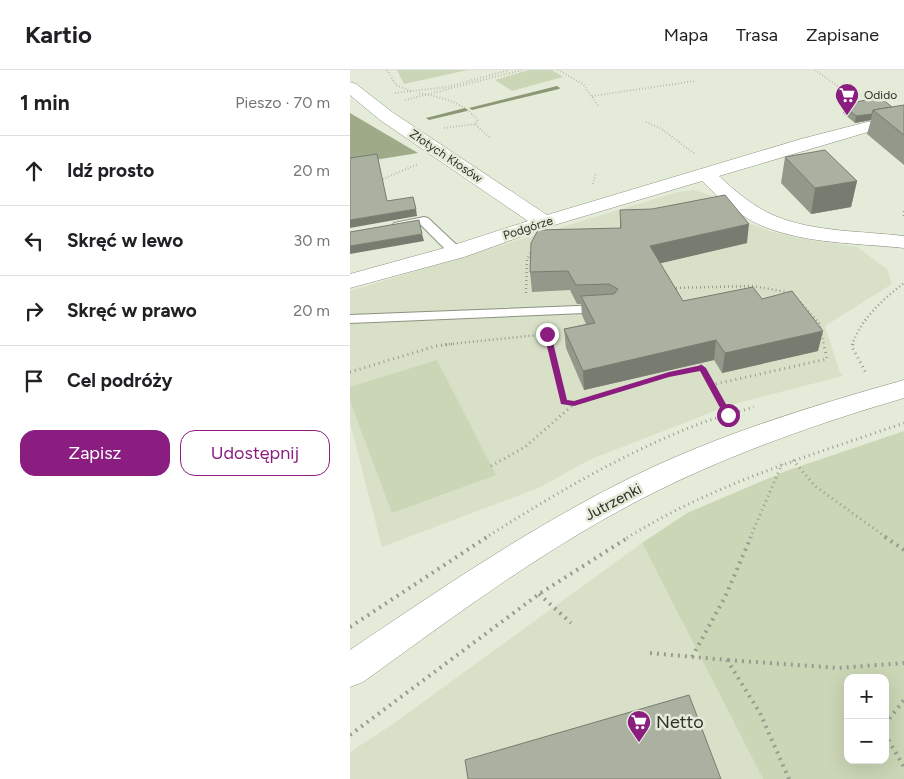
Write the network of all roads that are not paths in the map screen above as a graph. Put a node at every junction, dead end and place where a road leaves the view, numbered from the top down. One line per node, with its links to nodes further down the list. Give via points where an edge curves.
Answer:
1 (350, 87): 4 (street, Złotych Kłosów)
2 (904, 122): 3 (street, Podgórze, via 858,129)
3 (703, 166): 4 (street, Podgórze); 6 (street, via 732,198 767,220 788,227)
4 (544, 222): 7 (street, Podgórze)
5 (387, 228): 7 (lane, via 424,221)
6 (904, 242)
7 (456, 252): 8 (street, Podgórze)
8 (350, 281)
9 (609, 308): 10 (lane)
10 (350, 320)
11 (904, 389): 12 (street, Jutrzenki, via 747,442 611,501 502,565)
12 (350, 670)

